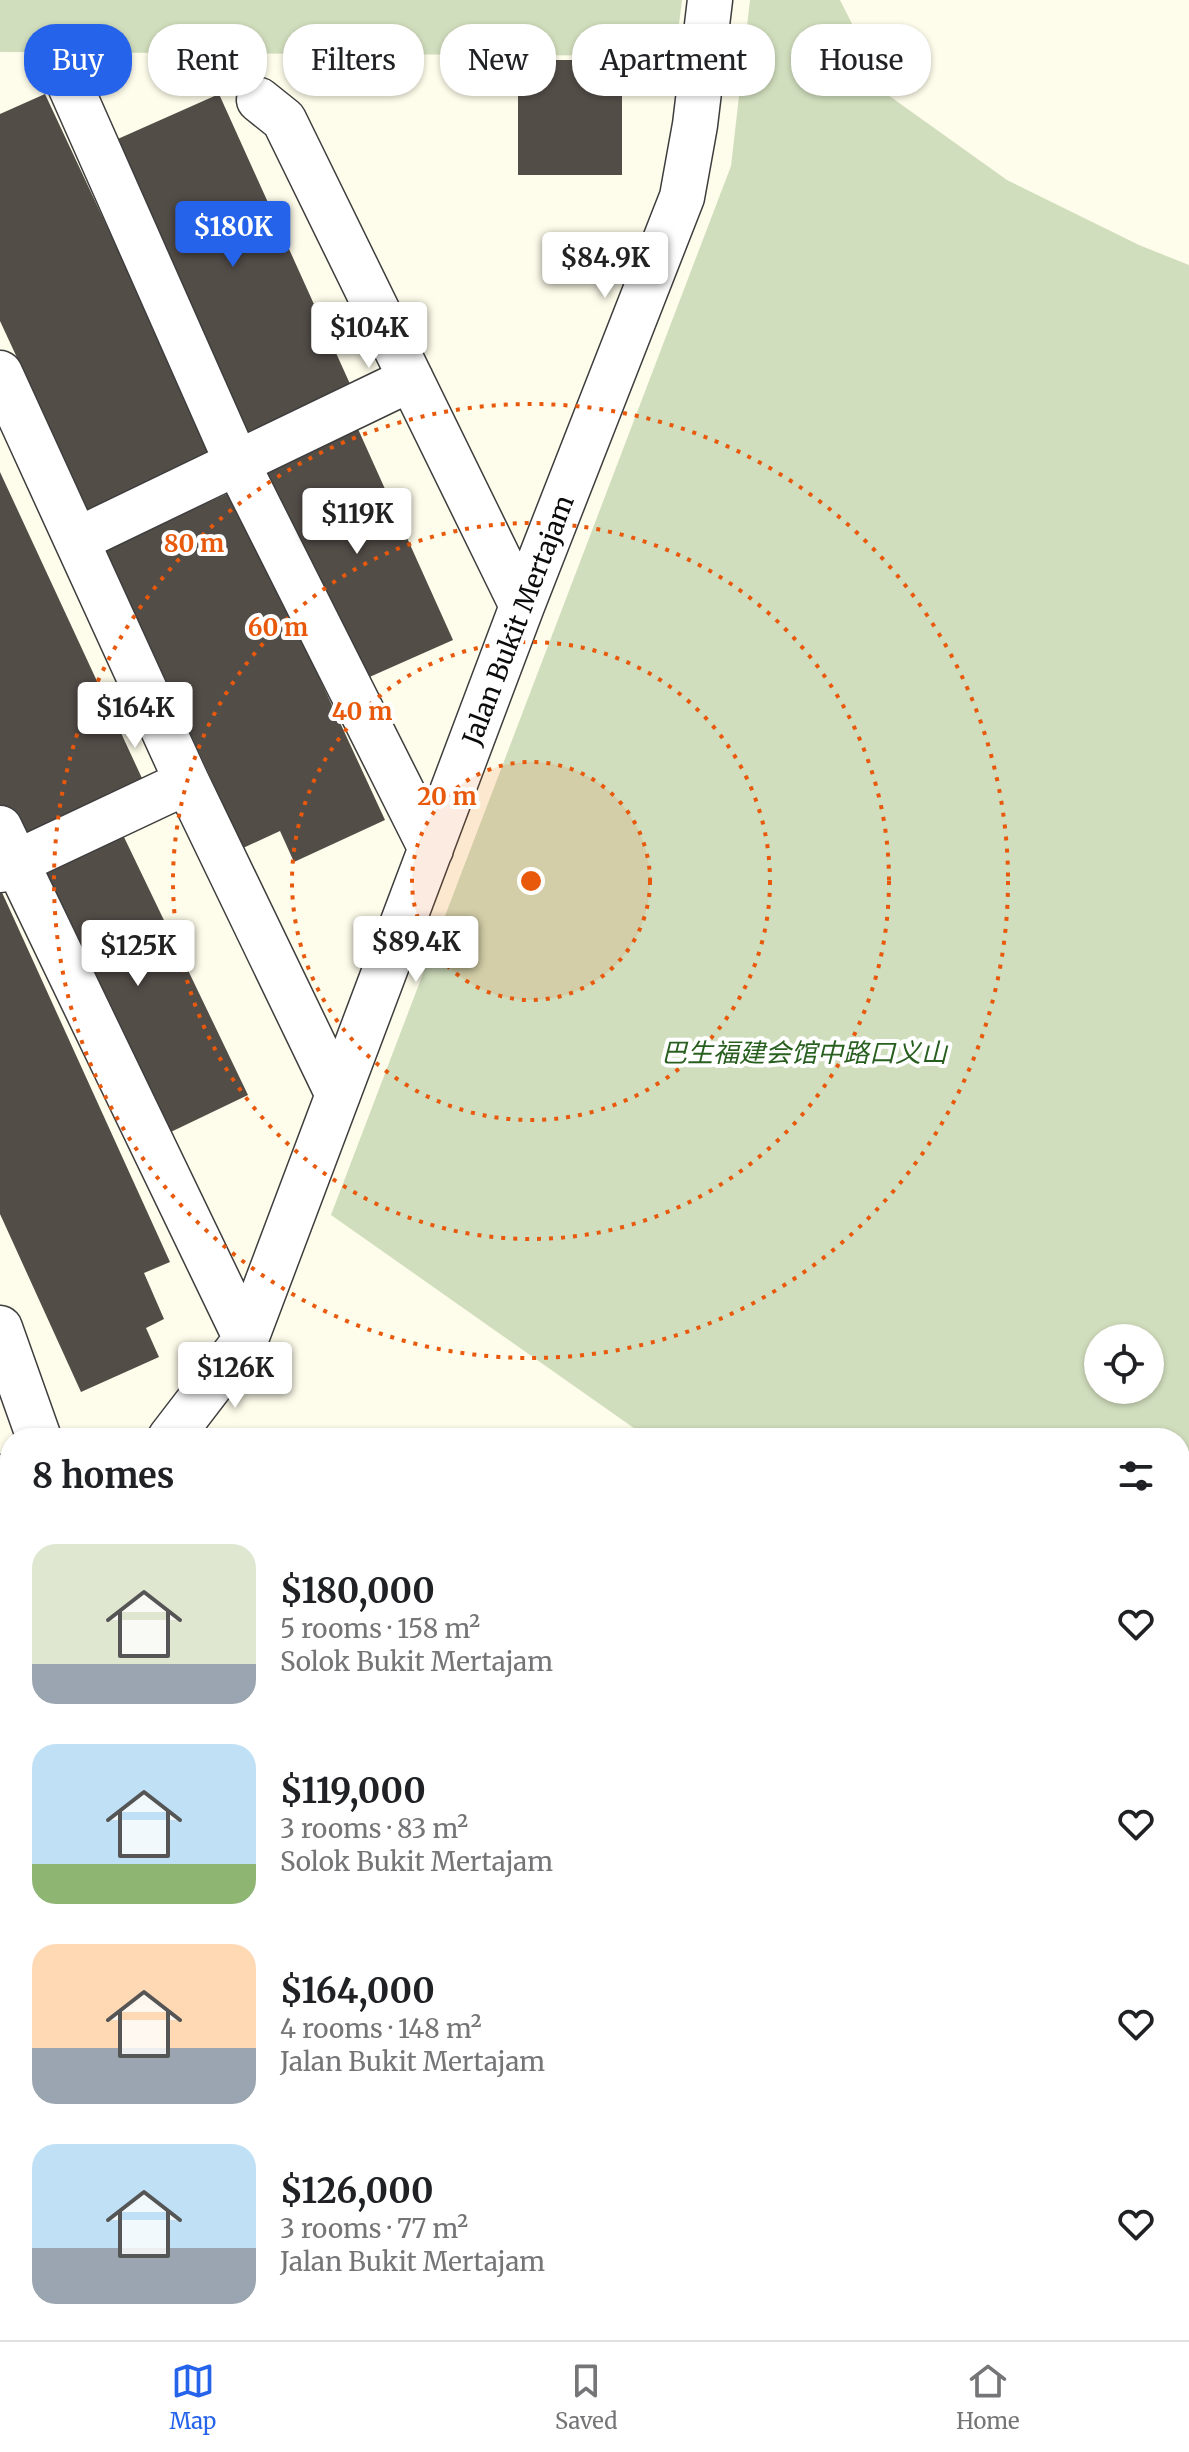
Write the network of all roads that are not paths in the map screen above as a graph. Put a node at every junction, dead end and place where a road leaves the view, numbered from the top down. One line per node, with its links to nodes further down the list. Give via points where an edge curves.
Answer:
1 (710, 0): 8 (street, Jalan Bukit Mertajam, via 682,197)
2 (75, 96): 6 (street)
3 (259, 100): 4 (street, via 284,120)
4 (411, 379): 6 (street); 8 (street)
5 (2, 381): 7 (street)
6 (237, 463): 7 (street); 10 (street)
7 (77, 540): 9 (street)
8 (522, 606): 10 (street, Jalan Bukit Mertajam)
9 (187, 782): 11 (street); 12 (street)
10 (431, 849): 12 (street, Jalan Bukit Mertajam)
11 (5, 853): 14 (street)
12 (338, 1095): 14 (street, Jalan Bukit Mertajam)
13 (0, 1328): 15 (street)
14 (246, 1339): 16 (street, Jalan Bukit Mertajam)
15 (35, 1428)
16 (178, 1428)

